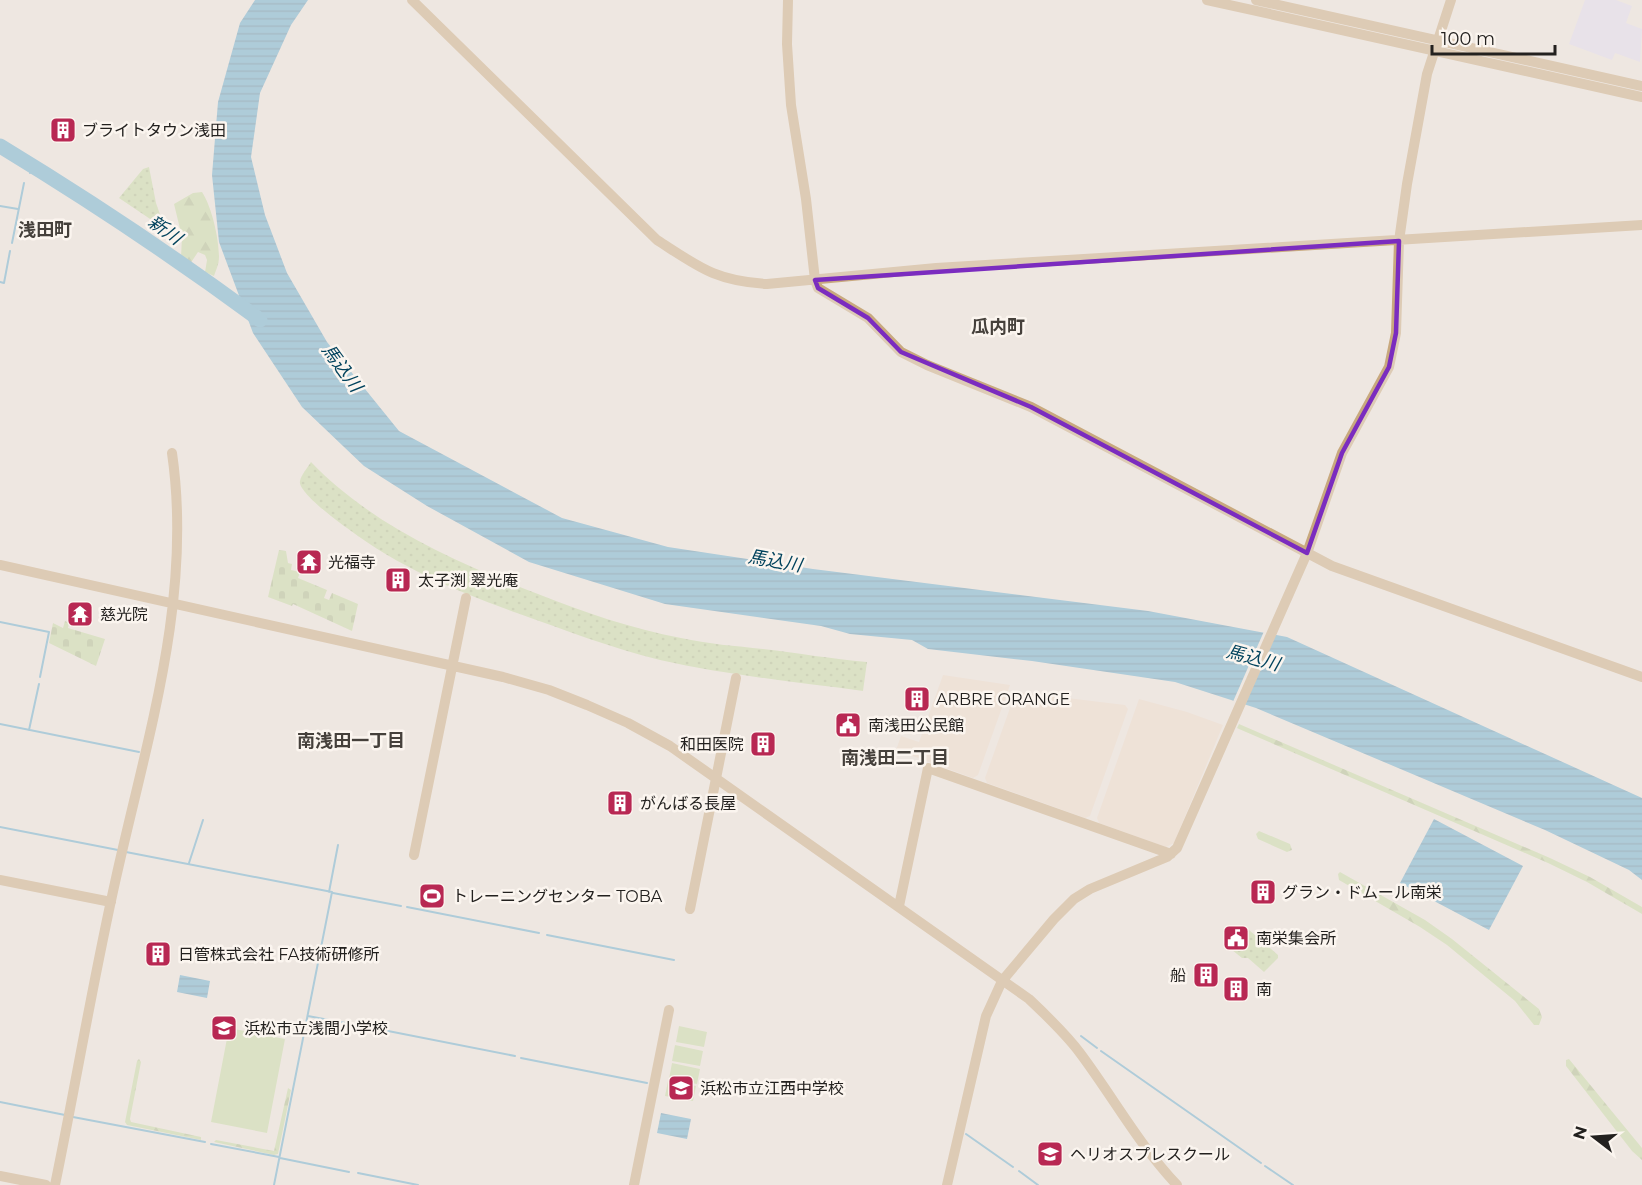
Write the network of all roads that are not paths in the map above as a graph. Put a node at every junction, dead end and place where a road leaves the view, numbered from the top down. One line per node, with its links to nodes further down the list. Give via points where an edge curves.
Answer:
1 (412, 0): 11 (street, via 657,240 725,279 767,284)
2 (788, 0): 11 (street, via 791,105 807,199)
3 (1206, 0): 6 (street)
4 (1256, 0): 6 (street)
5 (1451, 0): 6 (street)
6 (1436, 45): 7 (street); 8 (street); 10 (street, via 1427,74)
7 (1642, 86)
8 (1642, 97)
9 (1642, 225): 10 (street)
10 (1399, 241): 11 (street, via 936,268); 13 (street, via 1396,333 1389,368 1342,453)
11 (815, 280): 13 (street, via 818,288 868,318 901,352 1031,407)
12 (172, 453): 16 (street, via 178,528)
13 (1307, 553): 18 (street, via 1332,566); 21 (street)
14 (0, 565): 16 (street)
15 (466, 598): 17 (street)
16 (174, 602): 17 (street); 24 (street, via 166,661)
17 (452, 665): 20 (street, via 526,683 587,705 660,740); 22 (street)
18 (1642, 676)
19 (736, 678): 20 (street)
20 (717, 777): 25 (street); 26 (street)
21 (1171, 854): 25 (street, via 928,768); 27 (street, via 1074,899)
22 (414, 855)
23 (0, 880): 24 (street)
24 (111, 902): 31 (street)
25 (899, 906): 27 (street)
26 (690, 909)
27 (1003, 980): 33 (street, via 986,1016); 34 (street, via 1038,1008 1080,1053 1144,1147)
28 (669, 1010): 32 (street)
29 (0, 1176): 30 (street)
30 (46, 1185)
31 (55, 1185)
32 (634, 1185)
33 (947, 1185)
34 (1177, 1185)

